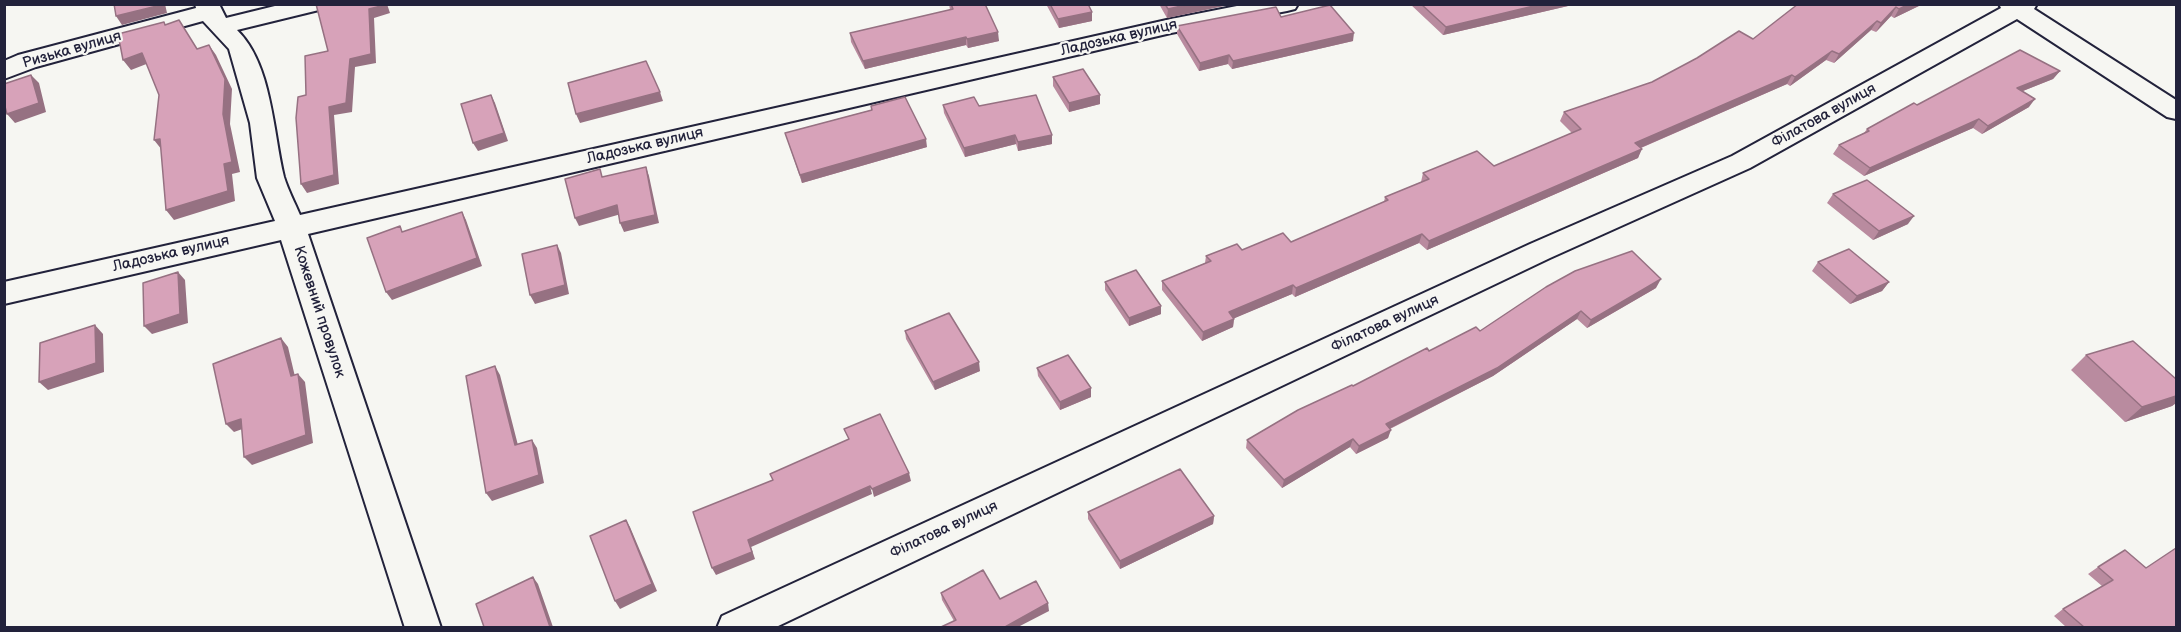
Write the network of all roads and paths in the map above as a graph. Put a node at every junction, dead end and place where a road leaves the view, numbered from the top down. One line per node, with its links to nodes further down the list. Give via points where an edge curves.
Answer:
1 (315, 4): 4 (street, Ризька вулиця)
2 (1287, 4): 7 (street, Ладозька вулиця, via 1159,29)
3 (2018, 6): 6 (street); 10 (street, Філатова вулиця, via 1741,162 1530,256)
4 (212, 14): 5 (street, Ризька вулиця, via 27,61); 7 (street, Кожевний провулок, via 240,47 263,123 271,178)
5 (4, 71)
6 (2176, 111)
7 (291, 226): 8 (street, Ладозька вулиця); 9 (street, Кожевний провулок)
8 (4, 293)
9 (423, 627)
10 (735, 627)

